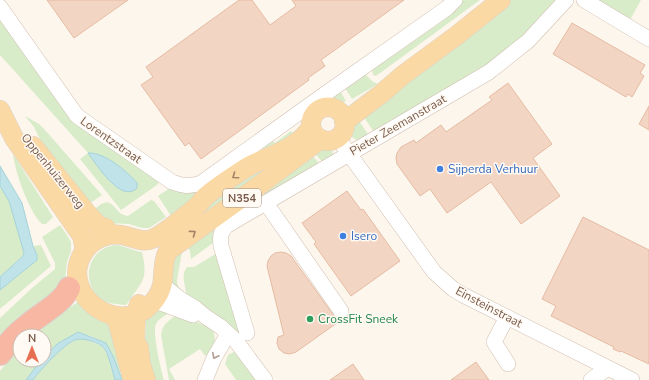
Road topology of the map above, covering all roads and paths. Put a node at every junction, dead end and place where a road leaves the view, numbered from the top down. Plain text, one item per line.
1 (455, 0) edge
2 (501, 0) edge
3 (566, 0) edge
4 (584, 0) edge
5 (0, 7) edge
6 (649, 39) edge
7 (1, 111) edge
8 (330, 127) junction
9 (349, 154) junction
10 (202, 191) junction
11 (266, 203) junction
12 (106, 228) junction
13 (145, 236) junction
14 (81, 247) junction
15 (159, 283) junction
16 (75, 288) junction
17 (144, 309) junction
18 (341, 311) dead end
19 (113, 316) junction
20 (206, 317) junction
21 (507, 317) junction
22 (247, 333) dead end
23 (228, 334) junction
24 (0, 354) edge
25 (508, 364) dead end
26 (608, 368) junction
27 (133, 380) edge
28 (146, 380) edge
29 (205, 380) edge
30 (265, 380) edge
31 (591, 380) edge
32 (632, 380) edge

1 - 10 street
2 - 8 main road, N354
3 - 9 street, Pieter Zeemanstraat
4 - 6 street
5 - 10 street, Lorentzstraat
7 - 12 main road, Oppenhuizerweg
7 - 14 main road, Oppenhuizerweg
8 - 9 street, Einsteinstraat
8 -> 10 main road, N354
15 -> 8 main road, N354
9 - 11 street, Pieter Zeemanstraat
9 - 21 street, Einsteinstraat
10 - 13 main road, N354
11 - 18 street
11 - 22 street, Pieter Zeemanstraat
12 - 13 main road
12 - 14 main road
13 - 14 main road
13 - 15 main road
14 - 16 main road
15 - 17 main road, N354
15 - 20 street
16 - 19 main road
16 - 24 highway
17 - 19 main road
17 - 20 street
17 - 28 main road, N354
19 - 27 main road
20 - 23 street
21 - 25 street
21 - 26 street, Einsteinstraat
23 -> 29 street
23 - 30 street
26 - 31 street
26 - 32 street, Einsteinstraat

